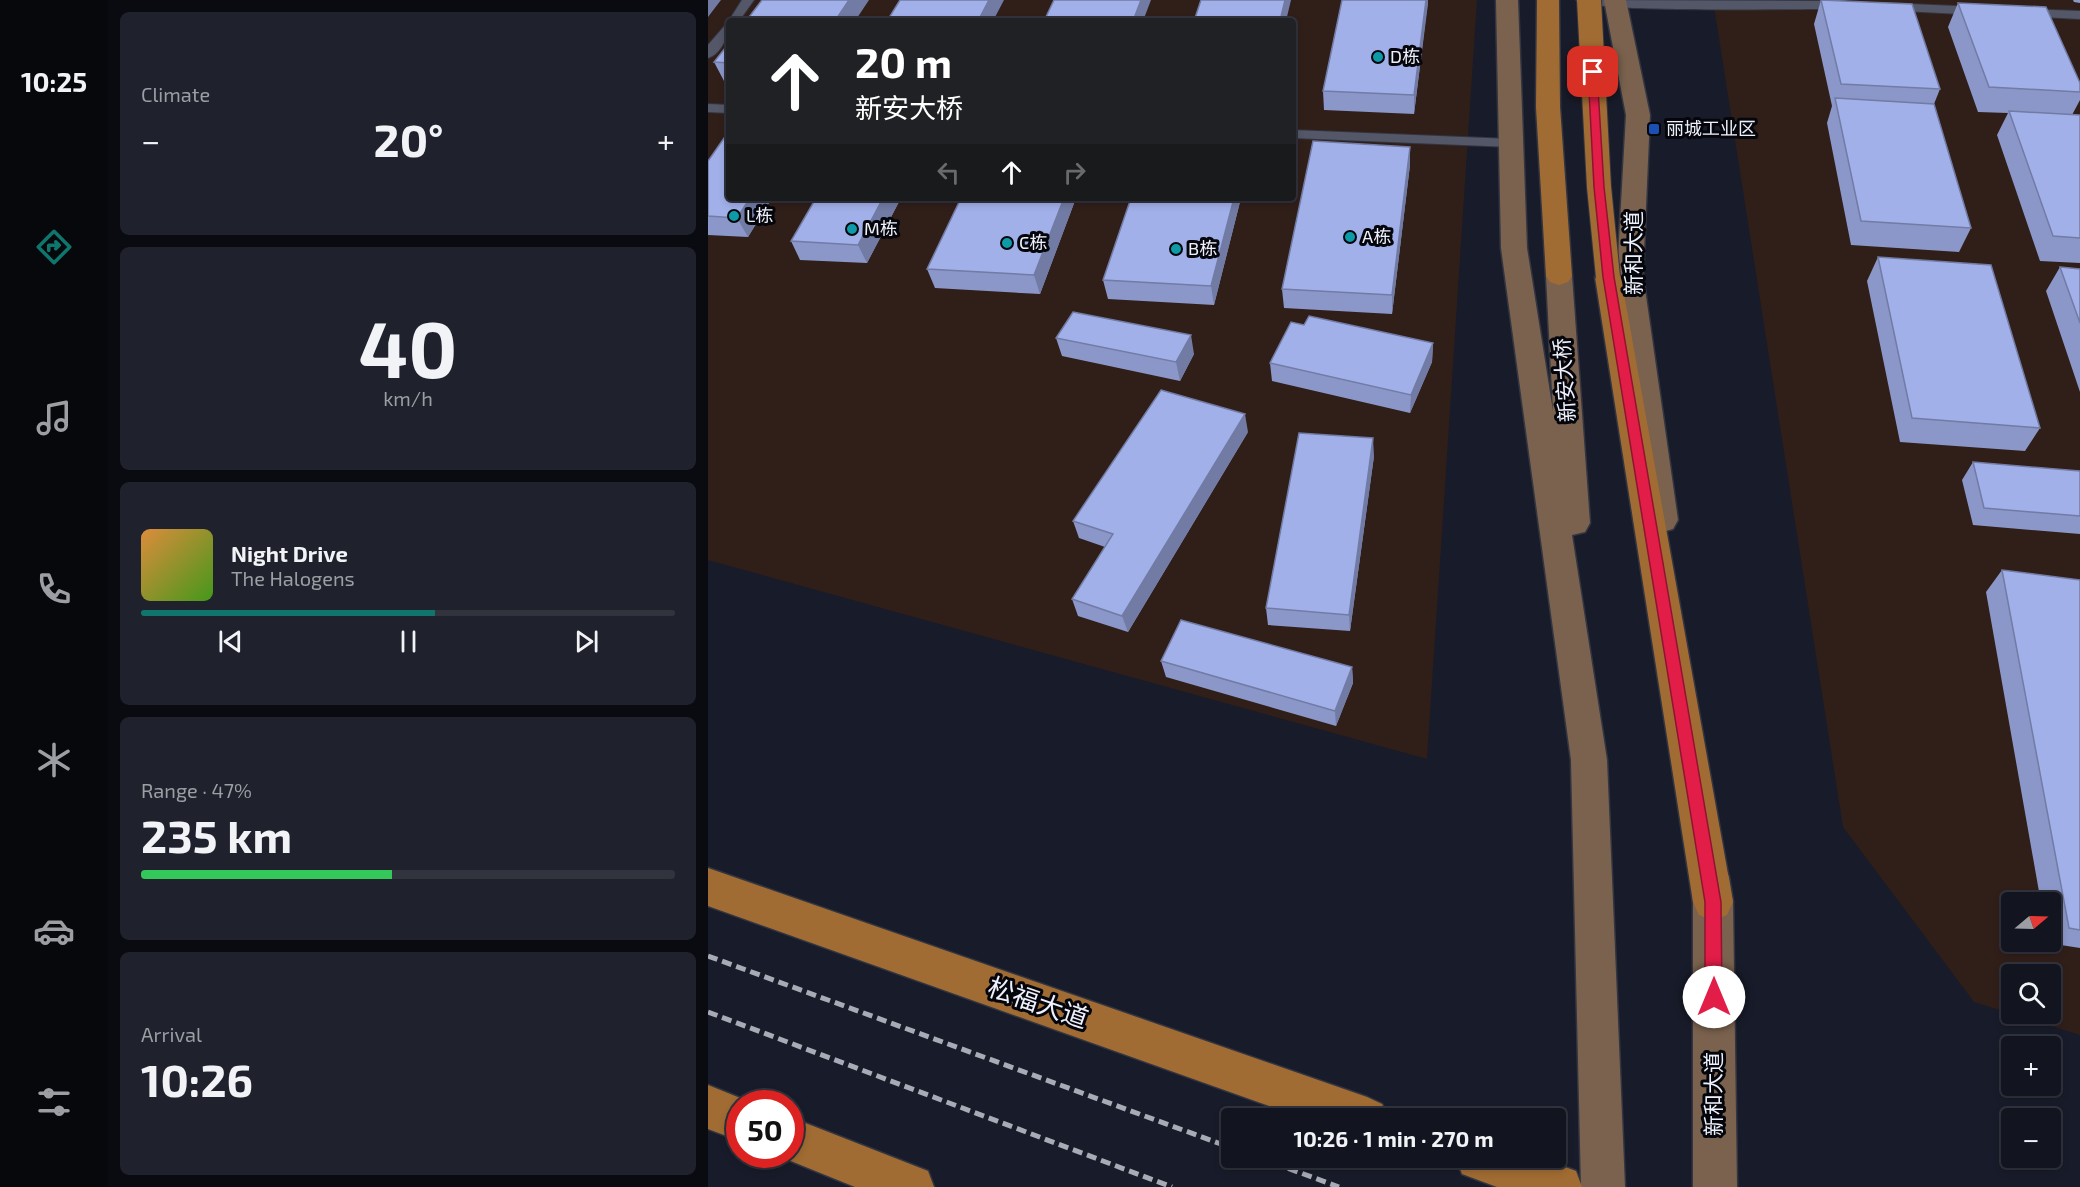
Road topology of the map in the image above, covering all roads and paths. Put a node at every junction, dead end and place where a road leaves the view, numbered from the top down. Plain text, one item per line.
1 (748, 0) edge
2 (1507, 0) edge
3 (1548, 0) edge
4 (1581, 0) edge
5 (1607, 1) edge
6 (2080, 15) edge
7 (735, 18) edge
8 (726, 30) edge
9 (708, 34) edge
10 (708, 54) edge
11 (708, 108) edge
12 (726, 109) edge
13 (1296, 134) edge
14 (1511, 144) junction
15 (1589, 760) junction
16 (708, 886) edge
17 (1713, 902) junction
18 (708, 1107) edge
19 (1336, 1108) edge
20 (726, 1114) edge
21 (804, 1145) edge
22 (1506, 1168) edge
23 (912, 1187) edge
24 (1560, 1187) edge
25 (1603, 1187) edge
26 (1715, 1187) edge

1 - 7 lane
2 - 14 main road
3 - 15 main road, 新安大桥
4 - 5 lane
5 - 6 lane
5 - 17 main road, bridge
5 - 17 main road, 新和大道
8 - 9 lane
8 - 10 lane
11 - 12 lane
13 - 14 lane
14 - 15 main road
15 - 25 main road
16 - 19 main road, 松福大道
17 - 26 main road, 新和大道
18 - 20 main road
21 - 23 main road
22 - 24 main road

